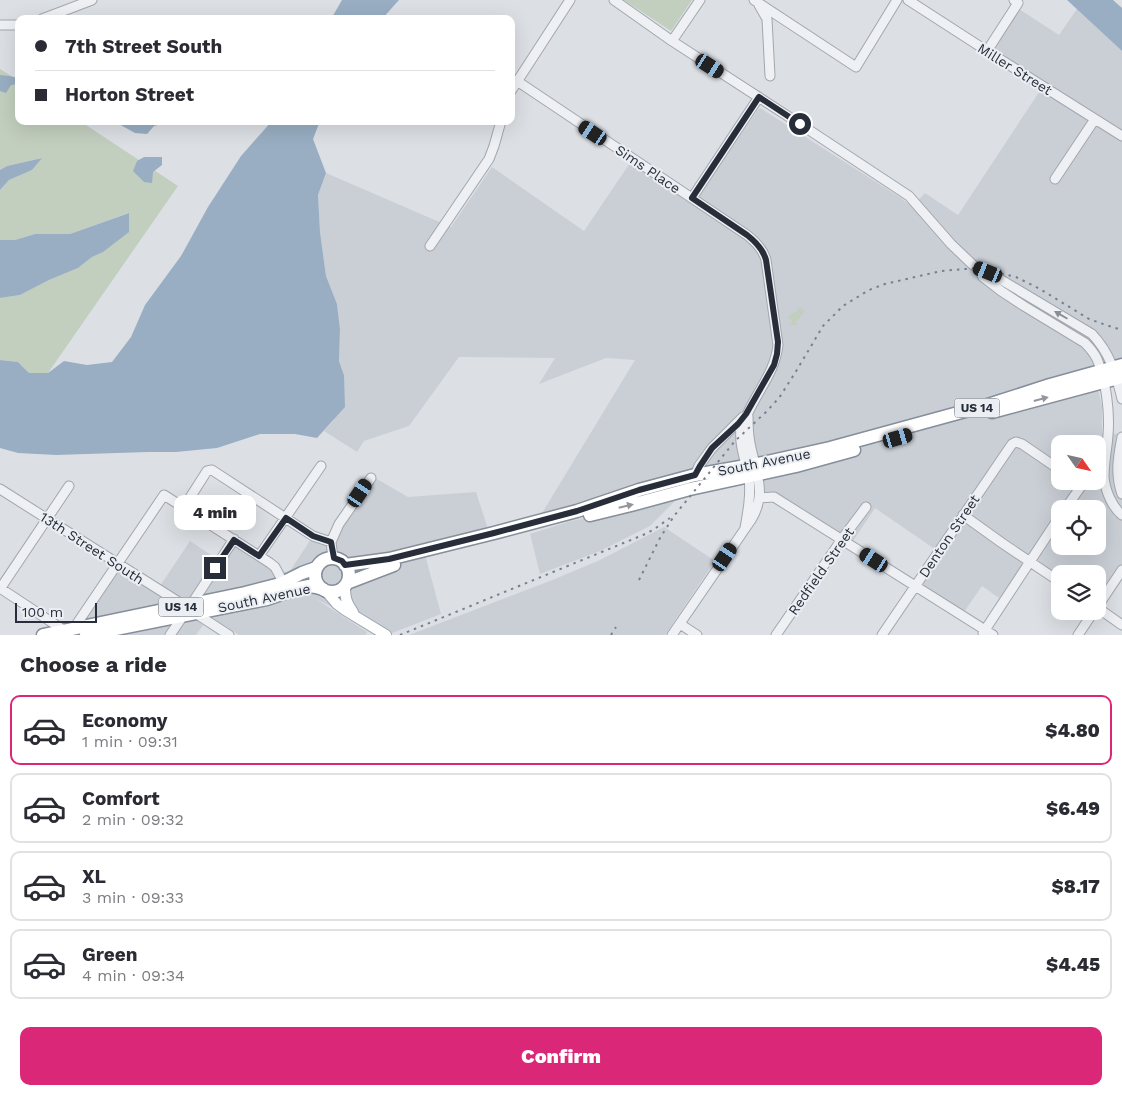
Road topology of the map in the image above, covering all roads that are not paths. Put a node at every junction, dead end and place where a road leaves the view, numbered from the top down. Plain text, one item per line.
1 (92, 0) edge
2 (570, 0) edge
3 (614, 0) edge
4 (700, 0) edge
5 (898, 0) edge
6 (908, 0) edge
7 (757, 1) edge
8 (1016, 2) edge
9 (53, 15) edge
10 (0, 25) edge
11 (15, 25) edge
12 (672, 41) junction
13 (987, 51) junction
14 (770, 76) dead end
15 (517, 81) junction
16 (515, 84) edge
17 (759, 97) junction
18 (1095, 118) junction
19 (500, 125) edge
20 (1122, 136) edge
21 (1055, 179) dead end
22 (692, 198) junction
23 (430, 246) dead end
24 (1113, 373) edge
25 (1122, 399) edge
26 (748, 412) junction
27 (1122, 437) edge
28 (1106, 440) edge
29 (1051, 464) edge
30 (321, 466) dead end
31 (751, 470) junction
32 (695, 475) junction
33 (1118, 476) junction
34 (1106, 477) edge
35 (370, 478) dead end
36 (69, 486) dead end
37 (1106, 488) edge
38 (0, 489) edge
39 (1122, 494) edge
40 (760, 498) junction
41 (184, 507) junction
42 (866, 507) dead end
43 (962, 515) junction
44 (1122, 515) edge
45 (286, 518) junction
46 (47, 519) junction
47 (745, 528) junction
48 (1051, 530) edge
49 (842, 539) junction
50 (234, 540) junction
51 (331, 542) junction
52 (259, 556) junction
53 (334, 558) junction
54 (1030, 562) junction
55 (117, 564) junction
56 (345, 565) junction
57 (316, 568) junction
58 (1122, 570) edge
59 (1051, 576) edge
60 (283, 582) junction
61 (346, 584) junction
62 (916, 586) junction
63 (0, 588) edge
64 (325, 590) junction
65 (1106, 595) edge
66 (188, 610) junction
67 (1106, 613) edge
68 (357, 617) junction
69 (1088, 620) edge
70 (680, 624) junction
71 (1122, 625) edge
72 (69, 630) junction
73 (373, 632) edge
74 (983, 632) edge
75 (43, 635) edge
76 (86, 635) edge
77 (170, 635) edge
78 (229, 635) edge
79 (386, 635) edge
80 (672, 635) edge
81 (697, 635) edge
82 (776, 635) edge
83 (882, 635) edge
84 (994, 635) edge
85 (1078, 635) edge

1 - 9 street
2 - 15 street
3 - 12 street
4 - 12 street
5 - 7 street
6 - 13 street, Miller Street
7 - 14 street
8 - 13 street
10 - 11 street
12 - 17 street
13 - 18 street, Miller Street
15 - 16 street
15 - 22 street, Sims Place
17 - 22 street
17 - 24 street
18 - 20 street, Miller Street
18 - 21 street
19 - 23 street
22 - 26 street, Sims Place
24 - 25 street
24 - 28 street
24 - 31 highway, South Avenue / US 14
26 - 31 street
26 - 32 street, Sims Place
27 - 33 street
29 - 43 street, Denton Street
30 - 45 street
31 - 32 highway, South Avenue / US 14
31 - 40 street
31 - 47 street
61 -> 31 highway, South Avenue / US 14
32 - 56 highway, South Avenue / US 14
33 - 34 street
33 - 39 street
35 - 51 street
36 - 46 street
37 - 44 street
38 - 46 street, 13th Street South
40 - 47 street
40 - 49 street
41 - 45 street
41 - 50 street
41 - 55 street
42 - 49 street, Redfield Street
43 - 54 street
43 - 62 street, Denton Street
45 - 51 street
45 - 52 street
46 - 55 street, 13th Street South
46 - 63 street
47 - 70 street
48 - 54 street
49 - 62 street
49 - 82 street, Redfield Street
50 - 52 street
50 - 66 street
51 - 53 street
52 - 60 street
53 - 56 highway
53 - 57 highway, South Avenue / US 14
54 - 59 street
54 - 74 street
55 - 66 street, 13th Street South
55 - 72 street
56 - 61 highway
57 - 60 highway, South Avenue / US 14
57 - 64 highway, South Avenue
58 - 65 street
60 - 66 highway, South Avenue / US 14
61 - 64 highway, South Avenue / US 14
61 - 68 main road
62 - 74 street
62 - 83 street, Denton Street
63 - 72 street
64 - 66 highway, South Avenue / US 14
64 - 68 main road
66 - 72 highway, South Avenue / US 14
66 - 76 highway, South Avenue / US 14
66 - 77 street
66 - 78 street, 13th Street South
67 - 71 street
68 - 73 main road
69 - 85 street
70 - 80 street
70 - 81 street
72 - 75 highway, South Avenue / US 14
73 - 79 main road
74 - 84 street

